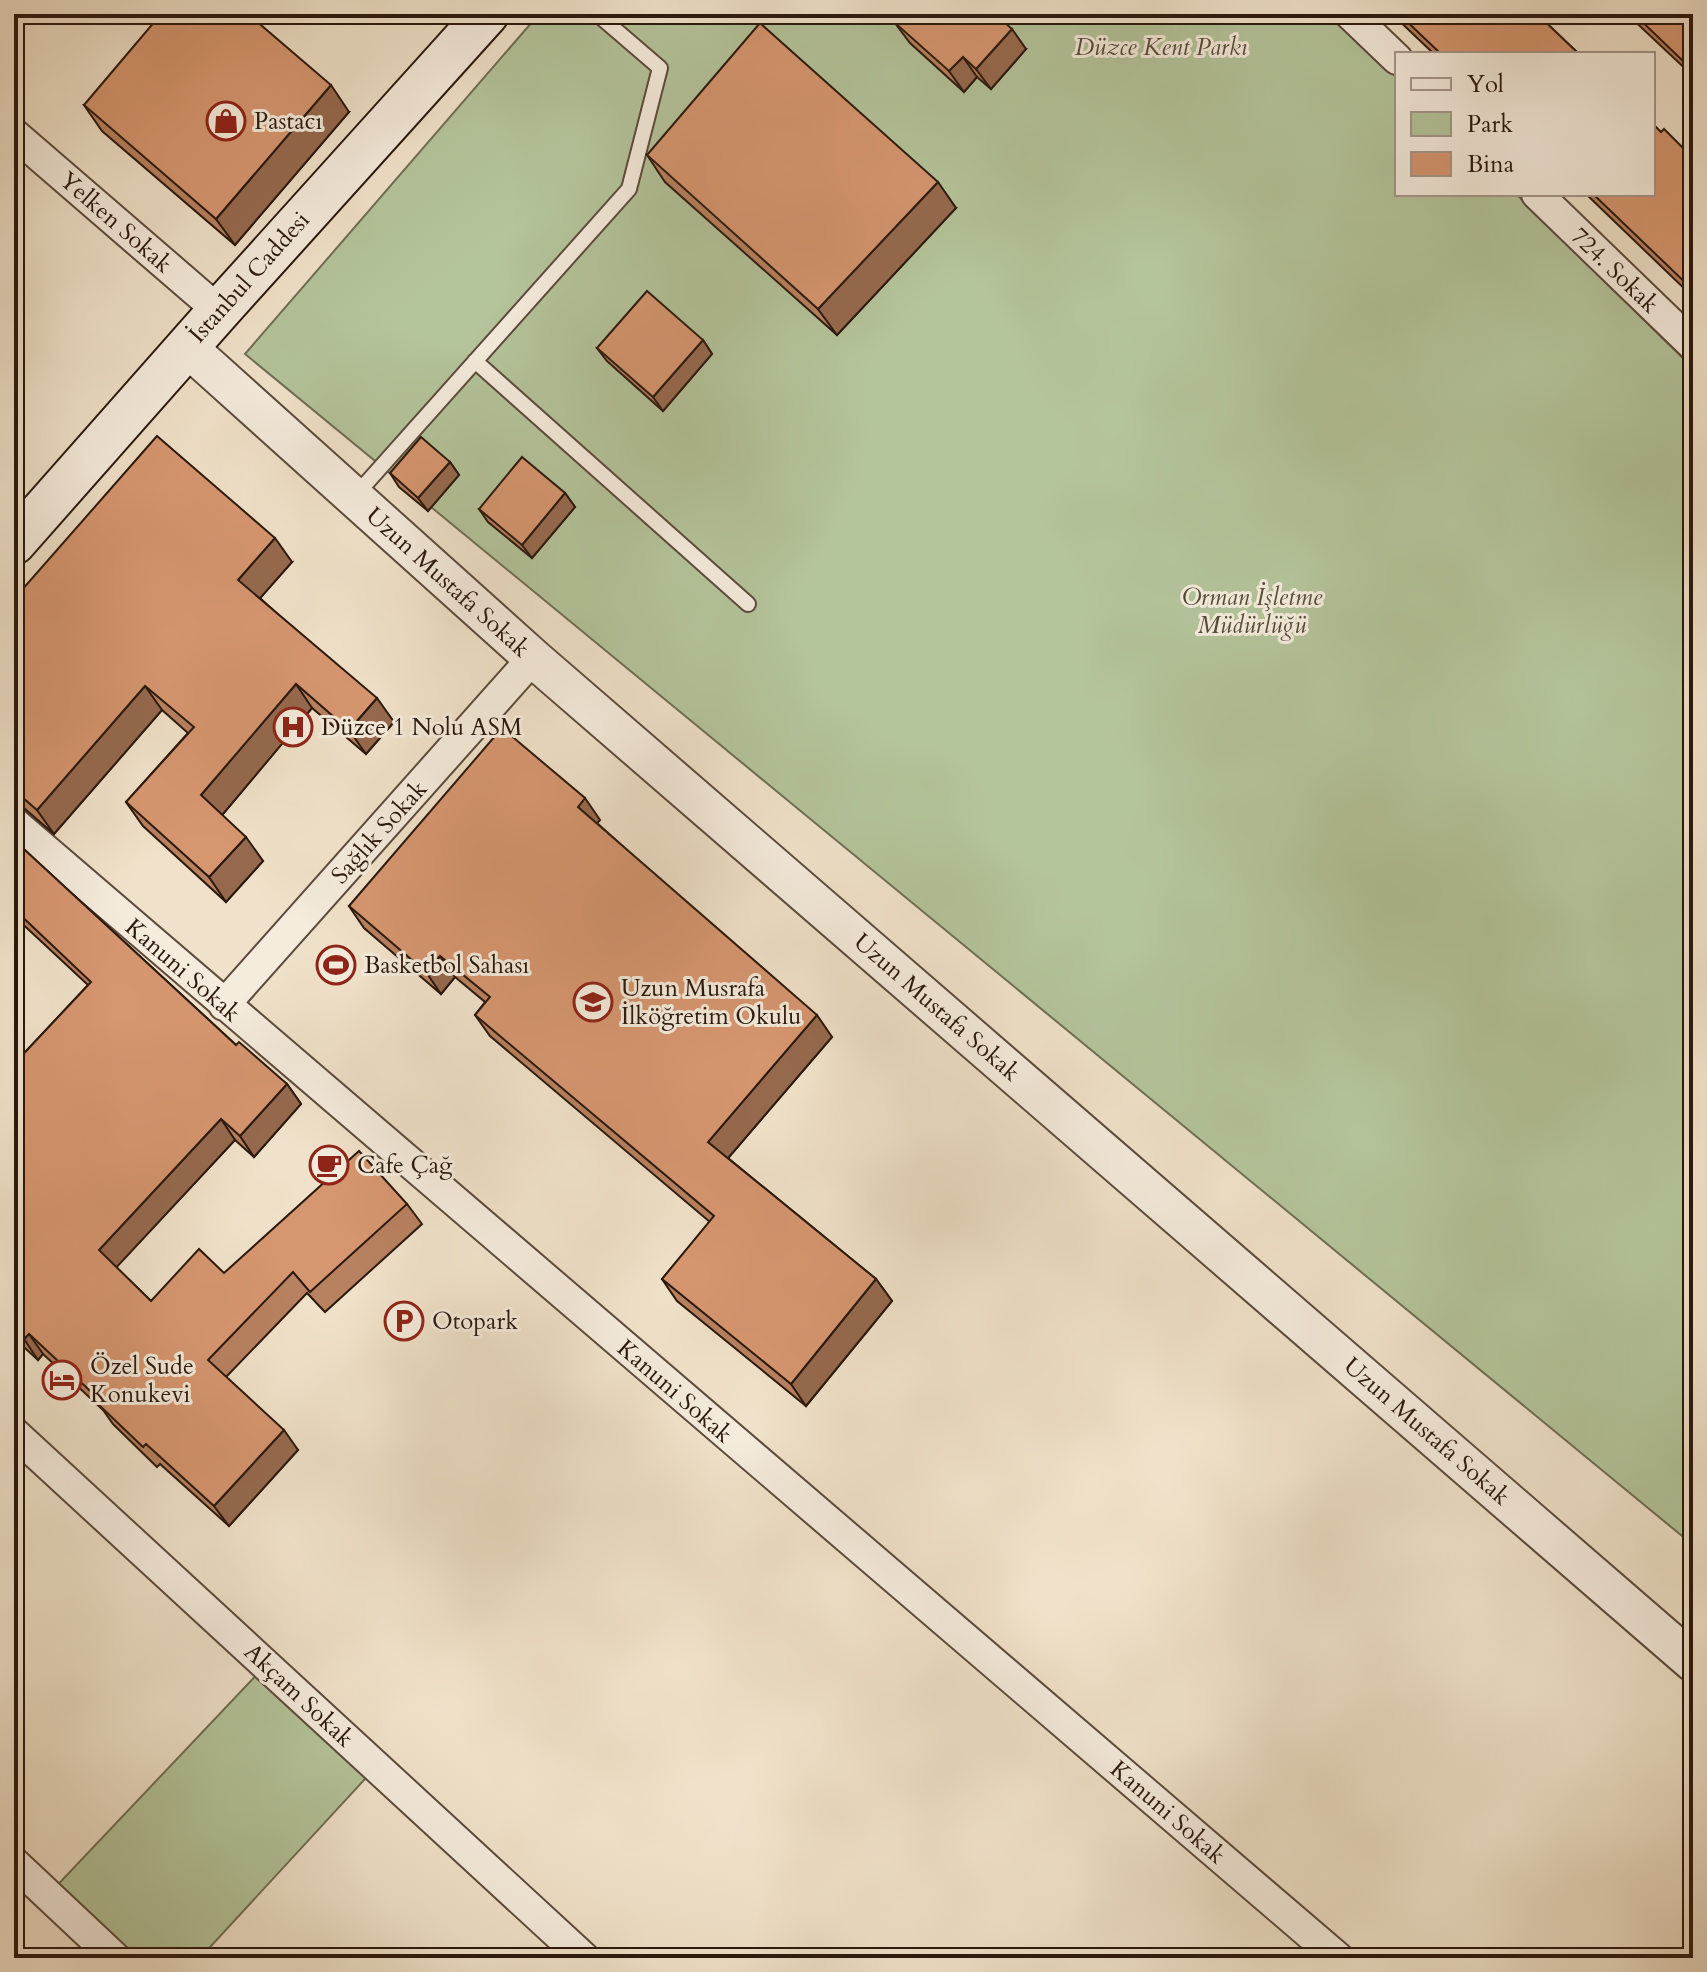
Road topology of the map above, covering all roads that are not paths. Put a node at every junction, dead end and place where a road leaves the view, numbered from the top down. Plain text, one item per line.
1 (487, 14) edge
2 (1350, 14) edge
3 (603, 19) dead end
4 (1395, 57) edge
5 (14, 134) edge
6 (1539, 196) edge
7 (219, 311) junction
8 (1693, 345) edge
9 (187, 347) junction
10 (475, 361) junction
11 (354, 497) junction
12 (14, 543) edge
13 (748, 604) dead end
14 (533, 658) junction
15 (14, 823) edge
16 (224, 1005) junction
17 (14, 1433) edge
18 (1693, 1662) edge
19 (14, 1863) edge
20 (115, 1958) edge
21 (584, 1958) edge
22 (1338, 1958) edge

1 - 7 main road, İstanbul Caddesi
2 - 4 street
3 - 10 lane
5 - 7 street, Yelken Sokak
6 - 8 street, 724. Sokak
7 - 9 main road, İstanbul Caddesi
9 - 11 street, Uzun Mustafa Sokak
9 - 12 main road, İstanbul Caddesi
10 - 11 lane
10 - 13 lane
11 - 14 street, Uzun Mustafa Sokak
14 - 16 street, Sağlık Sokak
14 - 18 street, Uzun Mustafa Sokak
15 - 16 street, Kanuni Sokak
16 - 22 street, Kanuni Sokak
17 - 21 street, Akçam Sokak
19 - 20 street

